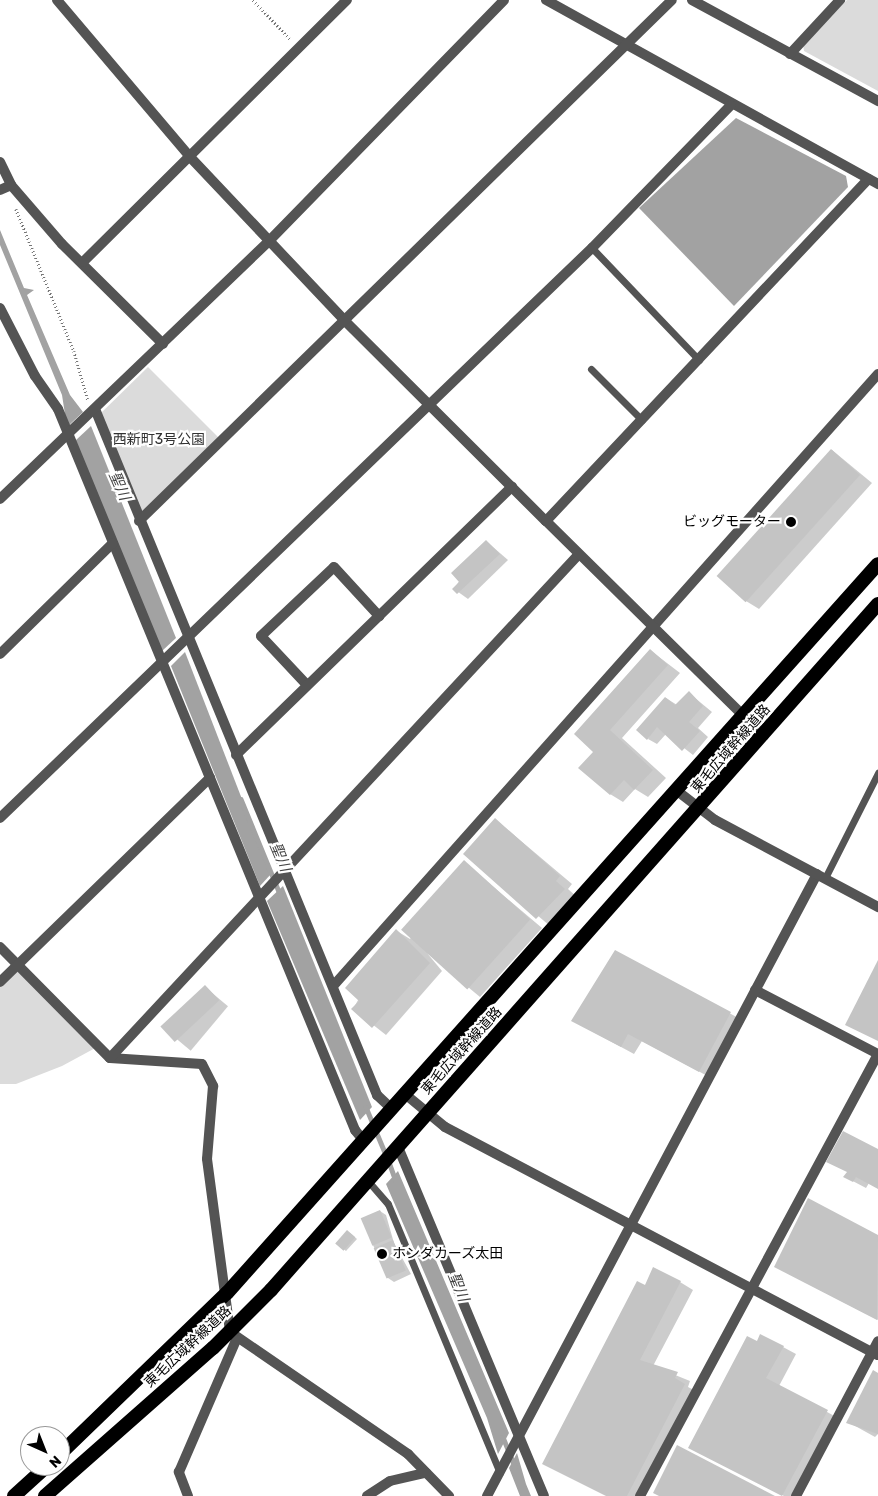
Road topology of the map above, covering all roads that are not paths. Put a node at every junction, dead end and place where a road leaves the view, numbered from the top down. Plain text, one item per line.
1 (57, 0) edge
2 (347, 0) edge
3 (504, 0) edge
4 (546, 0) edge
5 (672, 0) edge
6 (692, 0) edge
7 (840, 0) edge
8 (624, 46) junction
9 (790, 54) junction
10 (878, 101) edge
11 (731, 105) junction
12 (190, 158) junction
13 (0, 162) edge
14 (868, 179) junction
15 (878, 184) edge
16 (11, 185) junction
17 (0, 190) edge
18 (270, 240) junction
19 (592, 248) junction
20 (83, 262) junction
21 (0, 308) edge
22 (8, 320) junction
23 (344, 320) junction
24 (0, 328) edge
25 (164, 344) junction
26 (699, 360) junction
27 (591, 369) dead end
28 (878, 374) edge
29 (430, 405) junction
30 (95, 409) junction
31 (642, 420) junction
32 (70, 434) junction
33 (512, 487) junction
34 (0, 499) edge
35 (139, 520) junction
36 (546, 521) junction
37 (114, 544) junction
38 (579, 554) junction
39 (878, 564) edge
40 (878, 604) edge
41 (379, 616) junction
42 (653, 628) junction
43 (184, 638) junction
44 (0, 654) edge
45 (163, 659) junction
46 (307, 685) junction
47 (741, 716) junction
48 (764, 736) junction
49 (236, 754) junction
50 (878, 773) edge
51 (210, 778) junction
52 (676, 790) junction
53 (699, 810) junction
54 (0, 818) edge
55 (282, 871) junction
56 (821, 876) junction
57 (261, 894) junction
58 (878, 907) edge
59 (0, 946) edge
60 (17, 964) junction
61 (0, 982) edge
62 (334, 985) junction
63 (754, 990) junction
64 (110, 1058) junction
65 (405, 1094) junction
66 (392, 1109) junction
67 (428, 1114) junction
68 (364, 1140) junction
69 (396, 1149) junction
70 (368, 1181) junction
71 (630, 1225) junction
72 (751, 1287) junction
73 (227, 1292) junction
74 (233, 1336) junction
75 (878, 1341) edge
76 (875, 1354) edge
77 (520, 1432) junction
78 (70, 1444) edge
79 (426, 1473) junction
80 (500, 1473) junction
81 (36, 1476) edge
82 (14, 1496) edge
83 (45, 1496) edge
84 (188, 1496) edge
85 (367, 1496) edge
86 (449, 1496) edge
87 (487, 1496) edge
88 (544, 1496) edge
89 (640, 1496) edge
90 (796, 1496) edge

1 - 12 street
2 - 12 street
3 - 18 street
4 - 8 street
5 - 8 street
6 - 9 street
7 - 9 street
8 - 11 street
8 - 23 street
9 - 10 street
11 - 14 street
11 - 19 street
12 - 18 street
12 - 20 street
13 - 16 street
14 - 15 street
14 - 26 street
16 - 17 street
16 - 20 street
18 - 23 street
18 - 25 street
19 - 26 lane
19 - 29 street
20 - 25 street
21 - 22 street
22 - 24 street
22 - 32 street
23 - 29 street
23 - 35 street
25 - 30 street
26 - 31 street
27 - 31 lane
28 - 42 street
29 - 33 street
29 - 43 street
30 - 32 street
30 - 35 street
31 - 36 street
32 - 34 street
32 - 37 street
33 - 36 street
33 - 41 street
35 - 43 street
36 - 38 street
37 - 44 street
37 - 45 street
38 - 42 street
38 - 55 street
39 - 47 highway, 東毛広域幹線道路
40 - 48 highway, 東毛広域幹線道路
41 - 46 street
41 - 46 street
42 - 47 street
42 - 62 street
43 - 45 street
43 - 49 street
45 - 51 street
45 - 54 street
46 - 49 street
47 - 48 street
47 - 52 highway, 東毛広域幹線道路
48 - 53 highway, 東毛広域幹線道路
49 - 55 street
50 - 56 lane
51 - 57 street
51 - 60 street
52 - 53 street
52 - 65 highway, 東毛広域幹線道路
53 - 56 street
53 - 67 highway, 東毛広域幹線道路
55 - 57 street
55 - 62 street
56 - 58 street
56 - 63 street
57 - 64 street
57 - 68 street
59 - 60 street
60 - 61 street
60 - 64 street
62 - 66 street
63 - 71 street
63 - 72 street
64 - 73 street
65 - 66 highway, 東毛広域幹線道路
65 - 67 street
66 - 68 highway, 東毛広域幹線道路
67 - 69 highway, 東毛広域幹線道路
67 - 71 street
68 - 73 highway, 東毛広域幹線道路
69 - 70 highway, 東毛広域幹線道路
69 - 77 street
70 - 74 highway, 東毛広域幹線道路
70 - 80 lane
71 - 72 street
71 - 77 street
72 - 76 street
72 - 89 street
73 - 74 street
73 - 78 highway, 東毛広域幹線道路
74 - 79 street
74 - 83 highway, 東毛広域幹線道路
74 - 84 street
75 - 76 street
76 - 90 street
77 - 80 street
77 - 88 street
79 - 85 street
79 - 86 street
80 - 87 street
81 - 82 highway

